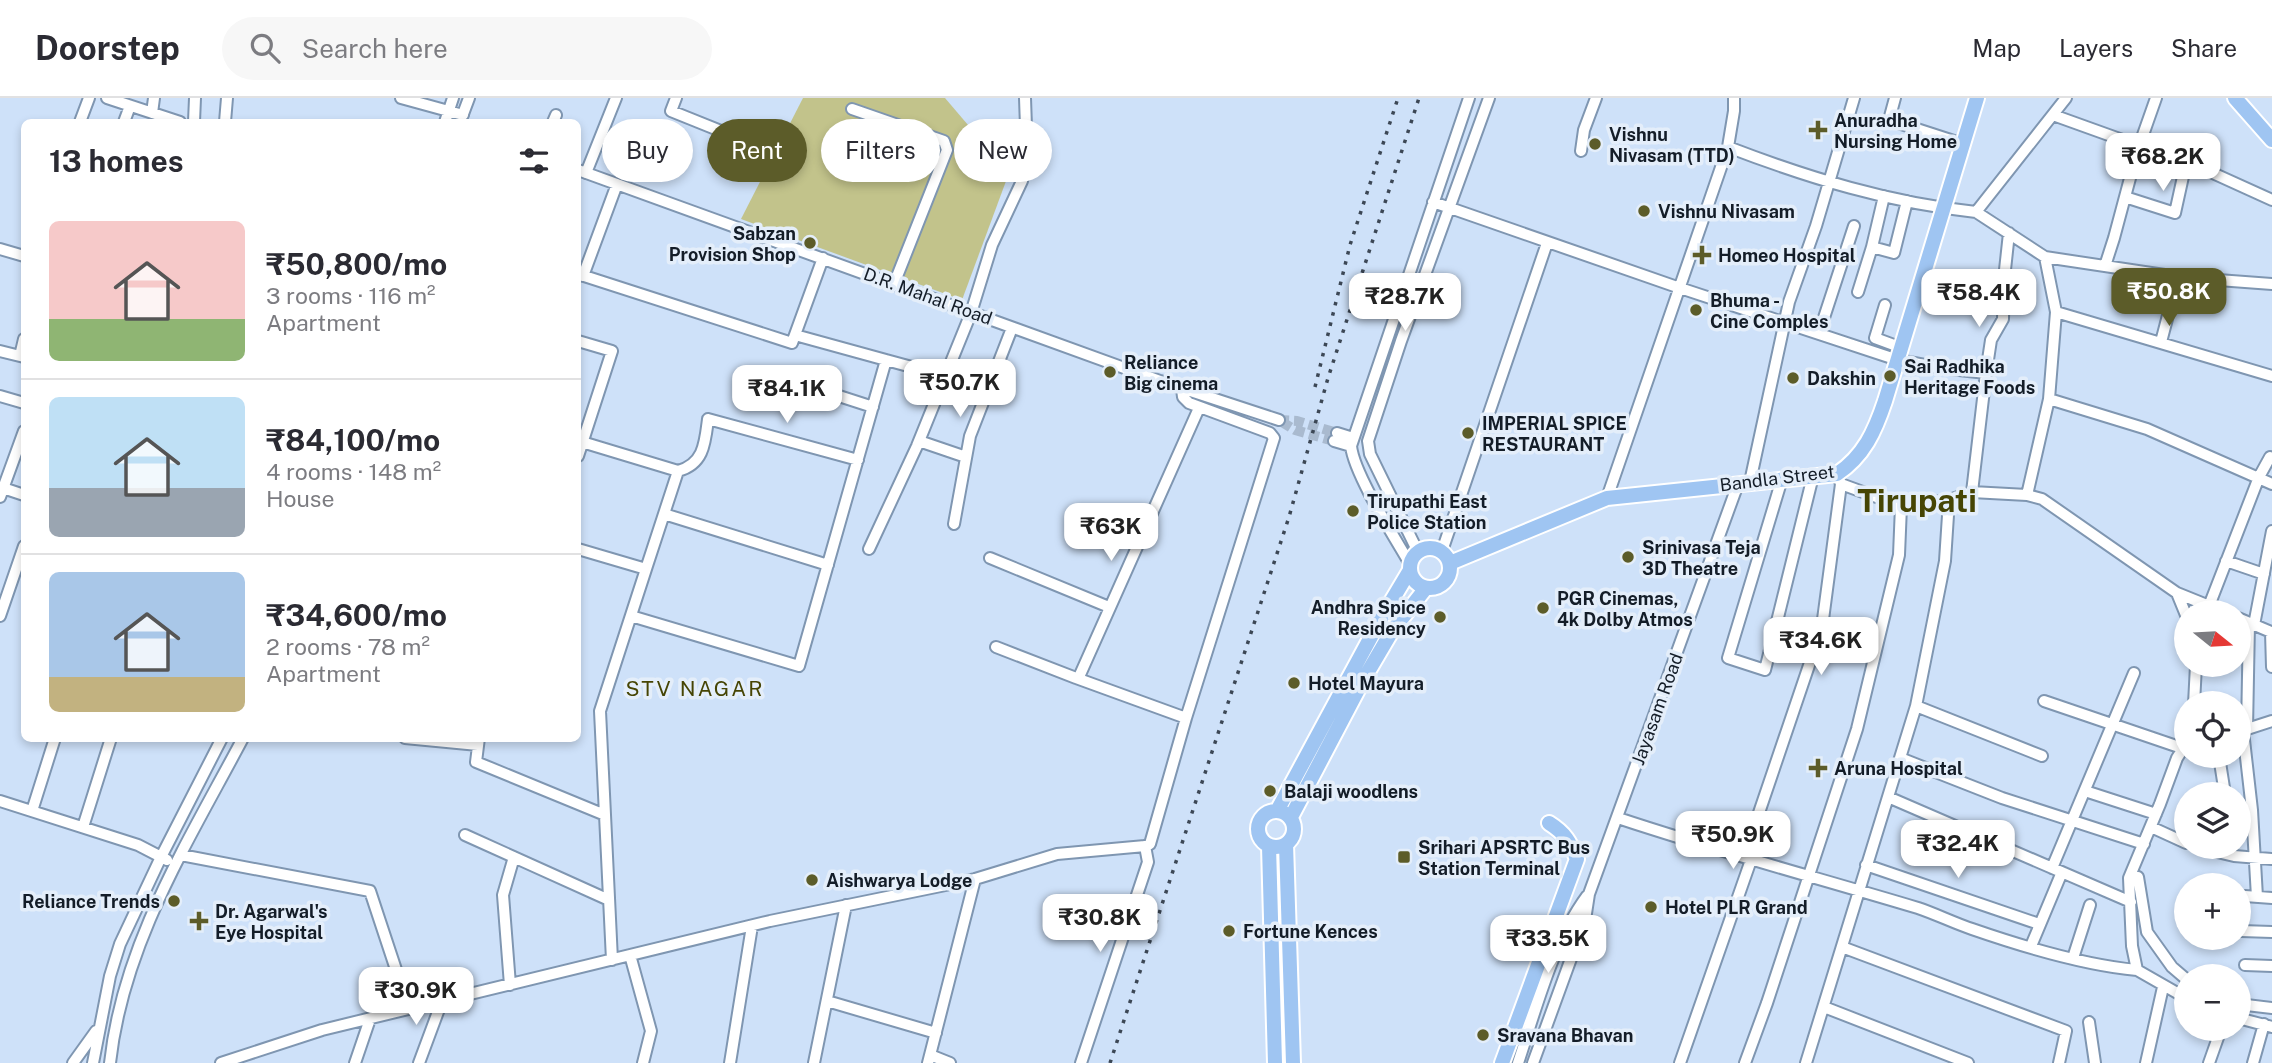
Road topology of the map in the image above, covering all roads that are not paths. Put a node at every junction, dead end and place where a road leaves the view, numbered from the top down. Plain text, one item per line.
1 (89, 98) edge
2 (107, 98) edge
3 (154, 98) edge
4 (195, 98) edge
5 (227, 98) edge
6 (401, 98) edge
7 (453, 98) edge
8 (469, 98) edge
9 (616, 98) edge
10 (676, 98) edge
11 (1025, 98) edge
12 (1469, 98) edge
13 (1489, 98) edge
14 (1596, 98) edge
15 (1735, 98) edge
16 (1854, 98) edge
17 (1895, 98) edge
18 (1977, 98) edge
19 (2066, 98) edge
20 (2156, 98) edge
21 (2235, 98) edge
22 (2243, 98) edge
23 (125, 102) edge
24 (852, 109) dead end
25 (152, 113) junction
26 (2053, 115) junction
27 (447, 117) edge
28 (81, 119) edge
29 (171, 119) edge
30 (194, 119) edge
31 (226, 119) edge
32 (461, 119) edge
33 (707, 125) edge
34 (2272, 129) edge
35 (2272, 140) edge
36 (1963, 144) junction
37 (2139, 146) junction
38 (1728, 147) junction
39 (1581, 151) dead end
40 (2186, 163) junction
41 (582, 172) edge
42 (1830, 183) junction
43 (617, 184) junction
44 (1884, 196) junction
45 (2125, 197) junction
46 (2272, 200) edge
47 (1908, 201) junction
48 (1433, 202) junction
49 (1449, 208) junction
50 (1945, 209) junction
51 (1976, 212) junction
52 (1854, 226) dead end
53 (2009, 233) junction
54 (1547, 243) junction
55 (1872, 247) junction
56 (0, 249) edge
57 (21, 255) edge
58 (2045, 257) junction
59 (823, 258) junction
60 (2105, 266) junction
61 (581, 273) edge
62 (581, 275) edge
63 (2178, 277) junction
64 (894, 284) junction
65 (2272, 284) edge
66 (1921, 285) junction
67 (1680, 288) junction
68 (1858, 292) dead end
69 (1980, 301) dead end
70 (1885, 304) dead end
71 (2056, 312) junction
72 (971, 313) junction
73 (1784, 322) junction
74 (1012, 328) junction
75 (1818, 333) junction
76 (795, 335) junction
77 (581, 342) edge
78 (2161, 342) junction
79 (0, 351) edge
80 (1900, 354) junction
81 (21, 357) edge
82 (886, 360) junction
83 (1986, 373) junction
84 (945, 376) junction
85 (2272, 376) edge
86 (808, 386) dead end
87 (1182, 389) junction
88 (0, 396) edge
89 (2049, 399) junction
90 (21, 402) edge
91 (873, 407) junction
92 (1199, 408) junction
93 (1279, 420) tunnel mouth
94 (1336, 437) tunnel mouth
95 (21, 439) edge
96 (919, 441) junction
97 (582, 442) junction
98 (1352, 442) junction
99 (581, 446) edge
100 (2272, 456) edge
101 (967, 457) junction
102 (858, 460) junction
103 (678, 471) junction
104 (1813, 476) junction
105 (2259, 477) junction
106 (1782, 479) junction
107 (1839, 479) junction
108 (1744, 483) junction
109 (2272, 484) edge
110 (1, 490) edge
111 (1972, 492) junction
112 (21, 494) edge
113 (2027, 495) junction
114 (1607, 498) junction
115 (1949, 500) junction
116 (1901, 506) junction
117 (664, 514) junction
118 (954, 524) dead end
119 (2272, 531) edge
120 (869, 549) dead end
121 (581, 550) edge
122 (1446, 557) junction
123 (990, 558) dead end
124 (2227, 561) junction
125 (1413, 562) junction
126 (21, 565) edge
127 (828, 565) junction
128 (646, 569) junction
129 (2264, 574) junction
130 (1426, 588) junction
131 (2178, 593) junction
132 (2181, 600) edge
133 (2195, 600) edge
134 (2211, 600) edge
135 (1109, 607) junction
136 (2251, 611) edge
137 (631, 616) junction
138 (0, 617) edge
139 (2251, 624) edge
140 (996, 647) dead end
141 (2272, 667) edge
142 (2134, 673) dead end
143 (1076, 678) junction
144 (2044, 701) dead end
145 (1916, 706) junction
146 (2272, 714) edge
147 (1186, 719) junction
148 (2272, 721) edge
149 (2113, 724) junction
150 (2251, 728) edge
151 (54, 742) edge
152 (109, 742) edge
153 (220, 742) edge
154 (241, 742) edge
155 (421, 742) edge
156 (479, 742) edge
157 (2174, 743) edge
158 (2042, 756) dead end
159 (1900, 758) junction
160 (2175, 768) edge
161 (2246, 768) edge
162 (2085, 790) junction
163 (1888, 797) junction
164 (0, 801) edge
165 (32, 811) junction
166 (1277, 811) junction
167 (2156, 814) junction
168 (605, 815) junction
169 (1291, 817) junction
170 (1618, 818) junction
171 (2071, 820) junction
172 (1549, 823) dead end
173 (83, 827) junction
174 (2151, 827) junction
175 (465, 835) dead end
176 (2174, 837) edge
177 (1286, 844) junction
178 (2144, 844) junction
179 (1145, 846) junction
180 (1269, 846) junction
181 (161, 857) junction
182 (514, 857) junction
183 (2251, 858) edge
184 (178, 859) junction
185 (1748, 859) junction
186 (2255, 859) junction
187 (2272, 859) edge
188 (1866, 866) junction
189 (2057, 870) junction
190 (1808, 877) junction
191 (2138, 877) dead end
192 (975, 878) junction
193 (1858, 891) junction
194 (1589, 894) junction
195 (2251, 896) edge
196 (2257, 897) junction
197 (2272, 898) edge
198 (609, 900) junction
199 (2131, 902) junction
200 (846, 905) junction
201 (2090, 905) dead end
202 (2039, 924) junction
203 (752, 926) junction
204 (2251, 931) edge
205 (2272, 932) edge
206 (2031, 946) junction
207 (1842, 947) junction
208 (630, 955) junction
209 (2073, 958) junction
210 (612, 960) junction
211 (2251, 965) edge
212 (2272, 966) edge
213 (2174, 969) edge
214 (2137, 970) junction
215 (510, 985) junction
216 (2163, 987) junction
217 (2174, 992) edge
218 (442, 1001) junction
219 (827, 1001) junction
220 (2251, 1006) edge
221 (1824, 1007) junction
222 (2272, 1008) edge
223 (409, 1009) junction
224 (370, 1019) junction
225 (2251, 1021) edge
226 (2089, 1022) dead end
227 (2268, 1026) edge
228 (99, 1027) junction
229 (936, 1033) junction
230 (2217, 1041) edge
231 (929, 1059) edge
232 (1962, 1062) edge
233 (73, 1063) edge
234 (93, 1063) edge
235 (110, 1063) edge
236 (221, 1063) edge
237 (355, 1063) edge
238 (419, 1063) edge
239 (643, 1063) edge
240 (730, 1063) edge
241 (814, 1063) edge
242 (950, 1063) edge
243 (1081, 1063) edge
244 (1275, 1063) edge
245 (1293, 1063) edge
246 (1502, 1063) edge
247 (1518, 1063) edge
248 (1533, 1063) edge
249 (1680, 1063) edge
250 (1745, 1063) edge
251 (1806, 1063) edge
252 (2059, 1063) edge
253 (2095, 1063) edge
254 (2146, 1063) edge
255 (2209, 1063) edge
256 (2253, 1063) edge

1 - 28 street
2 - 23 street
3 - 25 street
4 - 30 street
5 - 31 street
6 - 27 street
7 - 27 street
8 - 32 street
9 - 41 street
10 - 33 street
11 - 72 street
12 - 48 street
13 - 49 street
14 - 39 street
15 - 38 street
16 - 42 street, Jayasam Road
17 - 36 street
18 - 36 main road, Bandla Street
19 - 26 street
20 - 37 street
21 - 35 main road
22 - 34 main road
23 - 25 street
24 - 64 street
25 - 29 street
26 - 37 street
26 - 51 street
27 - 32 street
36 - 50 main road, Bandla Street
37 - 40 street
37 - 45 street
38 - 42 street
38 - 67 street
40 - 45 street
40 - 46 street
41 - 43 street, D.R. Mahal Road
42 - 44 street
42 - 73 street, Jayasam Road
43 - 59 street, D.R. Mahal Road
43 - 61 street
44 - 47 street
44 - 55 street
45 - 60 street
47 - 50 street
47 - 55 street
48 - 49 street
48 - 98 street
49 - 54 street
49 - 125 street
50 - 51 street
50 - 66 main road, Bandla Street
51 - 53 street
52 - 75 street
53 - 58 street
53 - 83 street
54 - 67 street
54 - 122 street
55 - 68 street
56 - 57 street
58 - 60 street
58 - 71 street
59 - 64 street, D.R. Mahal Road
59 - 76 street
60 - 63 street
62 - 76 street
63 - 65 street
63 - 78 street
64 - 72 street, D.R. Mahal Road
66 - 69 street
66 - 80 main road, Bandla Street
67 - 73 street
67 - 114 street
70 - 80 street
71 - 78 street
71 - 89 street
72 - 74 street, D.R. Mahal Road
72 - 84 street
73 - 75 street
73 - 108 street, Jayasam Road
74 - 87 street, D.R. Mahal Road
74 - 101 street
75 - 80 street
76 - 82 street
77 - 97 street
78 - 85 street
79 - 81 street
80 - 83 street
80 - 107 main road, Bandla Street
82 - 84 street
82 - 91 street
83 - 111 street
84 - 96 street
86 - 91 street
87 - 92 street
87 - 93 street, D.R. Mahal Road
88 - 90 street
89 - 105 street
89 - 113 street
91 - 102 street
92 - 135 street
92 - 147 street
94 - 98 street
95 - 110 street
96 - 101 street
96 - 120 street
97 - 99 street
97 - 103 street
98 - 125 street
100 - 105 street
101 - 118 street
102 - 103 street
102 - 127 street
103 - 117 street
104 - 106 main road, Bandla Street
104 - 106 street
104 - 107 main road, Bandla Street
105 - 109 street
105 - 124 street
106 - 108 main road, Bandla Street
107 - 116 street
107 - 185 street
108 - 114 main road, Bandla Street
108 - 170 street, Jayasam Road
110 - 112 street
111 - 113 street
111 - 115 street
113 - 131 street
114 - 122 main road, Bandla Street
115 - 116 street
115 - 145 street
116 - 190 street
117 - 127 street
117 - 128 street
119 - 129 street
121 - 128 street
122 - 125 main road
122 - 130 main road
123 - 135 street
124 - 129 street
124 - 134 street
125 - 130 main road
125 - 166 main road
126 - 138 street
127 - 137 street
128 - 137 street
129 - 136 street
130 - 169 main road
131 - 132 street
131 - 133 street
135 - 143 street
137 - 168 street
139 - 141 street
140 - 143 street
142 - 149 street
143 - 147 street
144 - 149 street
145 - 158 street
145 - 159 street
146 - 148 street
147 - 179 street
148 - 150 street
149 - 157 street
149 - 162 street
151 - 165 street
152 - 173 street
153 - 181 street
154 - 184 street
155 - 156 street
156 - 168 street
159 - 163 street
159 - 171 street
160 - 167 street
161 - 186 street
162 - 167 street
162 - 171 street
163 - 188 street
163 - 189 street
164 - 165 street
165 - 173 street
166 - 169 main road
166 - 180 main road
167 - 174 street
168 - 198 street
169 - 177 main road
170 - 185 street
170 - 194 street, Jayasam Road
171 - 178 street
171 - 189 street
172 - 246 main road
173 - 181 street
174 - 176 street
174 - 178 street
175 - 182 street
177 - 180 main road
177 - 245 main road
178 - 199 street
179 - 192 street
179 - 243 street
180 - 244 main road
181 - 184 street
181 - 228 street
182 - 198 street
182 - 215 street
183 - 186 street
184 - 223 street
184 - 235 street
185 - 190 street
185 - 249 street
186 - 187 street
186 - 196 street
188 - 193 street
188 - 202 street
189 - 199 street
189 - 202 street
190 - 193 street
190 - 250 street
191 - 213 street
192 - 200 street
192 - 229 street
193 - 206 street
193 - 207 street
194 - 247 street, Jayasam Road
194 - 248 street, Jayasam Road
195 - 196 street
196 - 197 street
198 - 210 street
199 - 214 street
200 - 203 street
200 - 219 street
201 - 209 street
202 - 206 street
203 - 208 street
203 - 240 street
204 - 205 street
206 - 209 street
207 - 221 street
207 - 252 street
208 - 210 street
208 - 239 street
209 - 214 street
210 - 215 street
211 - 212 street
214 - 216 street
215 - 218 street
216 - 217 street
216 - 254 street
218 - 223 street
218 - 238 street
219 - 229 street
219 - 241 street
220 - 222 street
221 - 232 street
221 - 251 street
223 - 224 street
224 - 236 street
224 - 237 street
225 - 227 street
226 - 253 street
227 - 256 street
228 - 233 street
228 - 234 street
229 - 231 street
230 - 255 street
231 - 242 street

